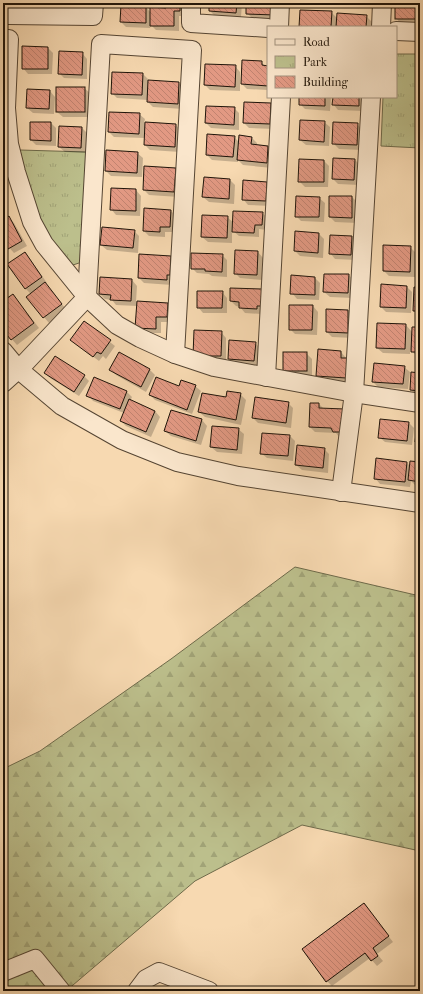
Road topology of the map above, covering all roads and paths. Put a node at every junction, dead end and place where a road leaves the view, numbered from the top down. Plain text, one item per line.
1 (9, 3) edge
2 (94, 3) edge
3 (191, 3) edge
4 (280, 3) edge
5 (382, 3) edge
6 (279, 26) edge
7 (381, 26) edge
8 (267, 28) edge
9 (397, 31) edge
10 (420, 32) edge
11 (3, 39) edge
12 (281, 98) edge
13 (371, 98) edge
14 (87, 297) junction
15 (3, 351) edge
16 (175, 354) junction
17 (18, 369) junction
18 (266, 377) junction
19 (3, 383) edge
20 (354, 393) junction
21 (420, 403) edge
22 (341, 492) junction
23 (420, 503) edge
24 (3, 972) edge
25 (61, 991) edge
26 (137, 991) edge
27 (210, 991) edge

1 - 2 street
3 - 8 street
4 - 6 street
5 - 7 street
9 - 10 street
11 - 14 street
12 - 18 street
13 - 20 street
14 - 16 street
14 - 16 street
14 - 17 street
15 - 17 street
16 - 18 street
17 - 19 street
17 - 22 street
18 - 20 street
20 - 21 street
20 - 22 street
22 - 23 street
24 - 25 street
26 - 27 street

